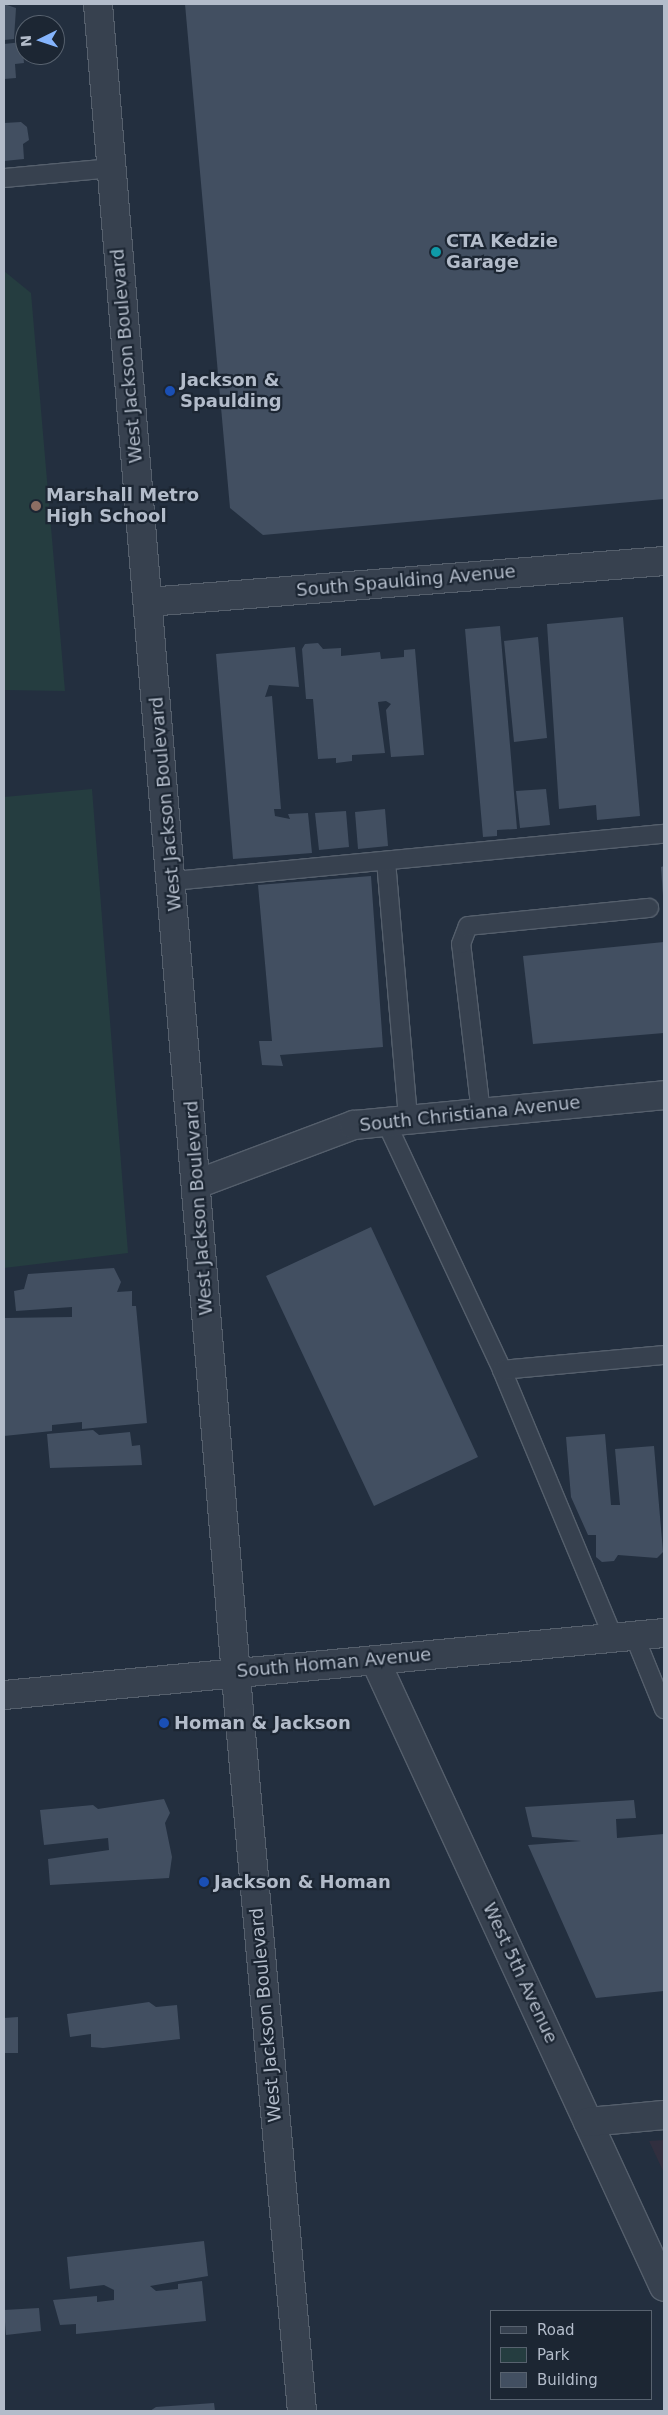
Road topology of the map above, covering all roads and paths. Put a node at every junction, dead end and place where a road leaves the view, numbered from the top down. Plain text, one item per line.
1 (98, 4) edge
2 (112, 168) junction
3 (4, 178) edge
4 (664, 561) edge
5 (148, 602) junction
6 (664, 834) edge
7 (386, 861) junction
8 (173, 881) junction
9 (648, 908) dead end
10 (664, 1095) edge
11 (481, 1113) junction
12 (397, 1121) junction
13 (197, 1184) junction
14 (664, 1355) edge
15 (502, 1370) junction
16 (664, 1633) edge
17 (623, 1636) junction
18 (374, 1660) junction
19 (236, 1673) junction
20 (4, 1694) edge
21 (664, 1709) edge
22 (664, 2115) edge
23 (588, 2122) junction
24 (664, 2287) edge
25 (302, 2411) edge

1 - 2 street, West Jackson Boulevard
2 - 3 lane
2 - 5 street, West Jackson Boulevard
4 - 5 street, South Spaulding Avenue
5 - 8 street, West Jackson Boulevard
6 - 7 lane
7 - 8 lane
7 - 12 lane
8 - 13 street, West Jackson Boulevard
9 - 11 lane
10 - 11 street, South Christiana Avenue
11 - 12 street, South Christiana Avenue
12 - 13 street, South Christiana Avenue
12 - 15 lane
13 - 19 street, West Jackson Boulevard
14 - 15 lane
15 - 17 lane
16 - 17 street, South Homan Avenue
17 - 18 street, South Homan Avenue
17 - 21 lane
18 - 19 street, South Homan Avenue
18 - 23 street, West 5th Avenue
19 - 20 street, South Homan Avenue
19 - 25 street, West Jackson Boulevard
22 - 23 street
23 - 24 street, West 5th Avenue

